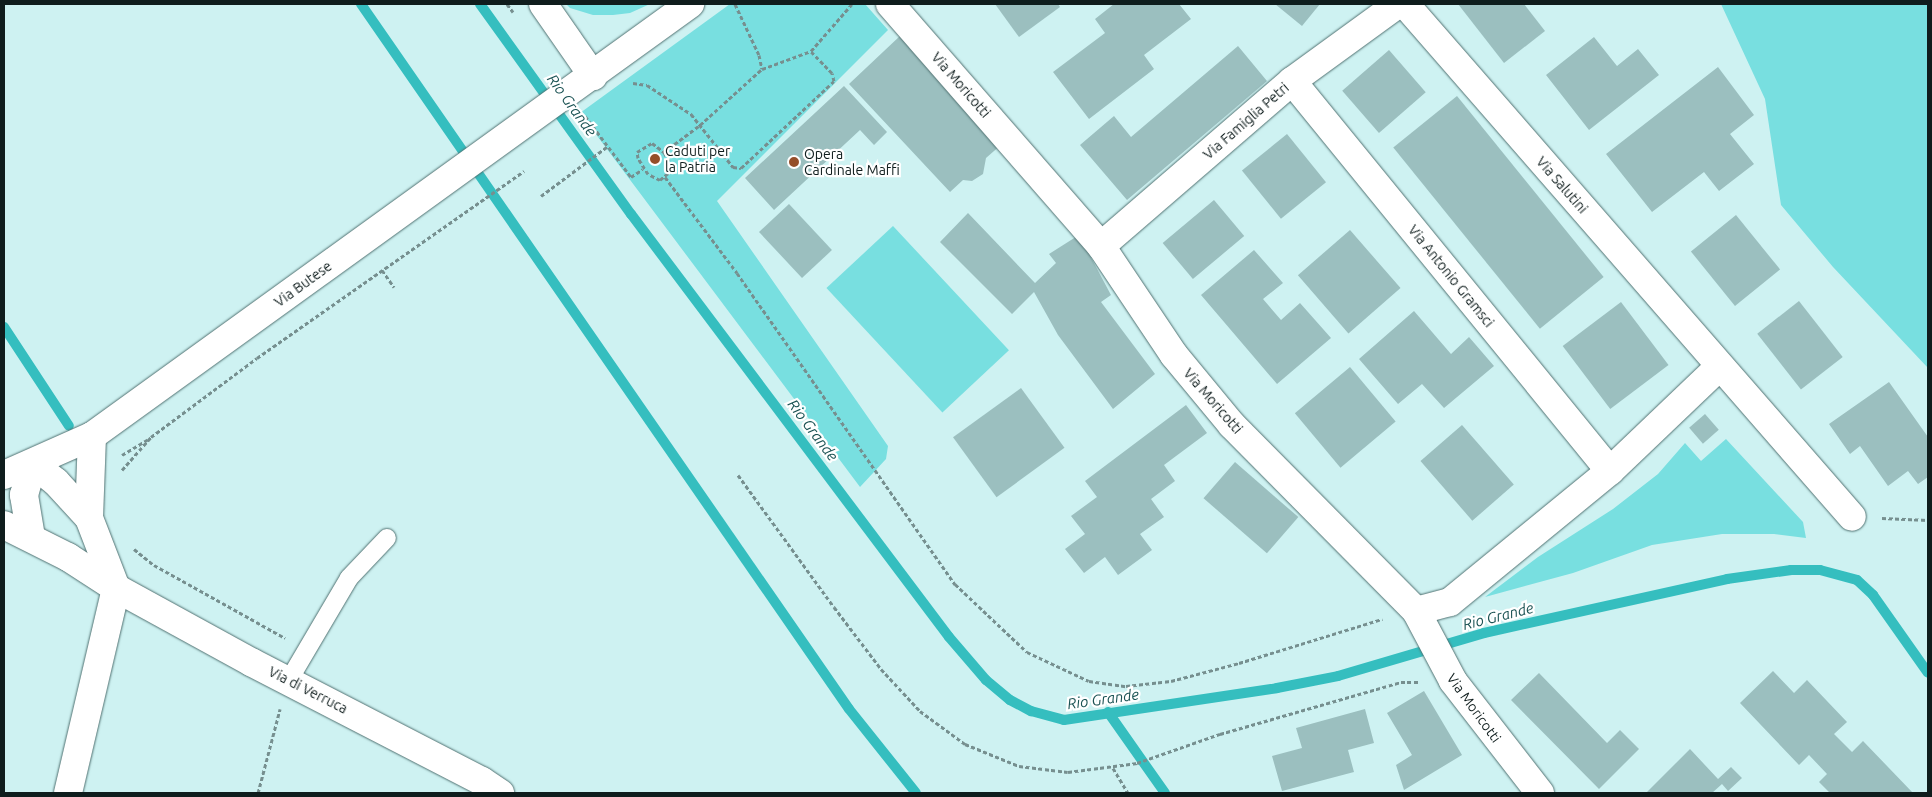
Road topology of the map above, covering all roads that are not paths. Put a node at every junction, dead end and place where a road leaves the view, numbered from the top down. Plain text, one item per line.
1 (543, 4) edge
2 (690, 4) edge
3 (890, 4) edge
4 (1398, 4) edge
5 (1405, 4) edge
6 (593, 76) junction
7 (1292, 81) junction
8 (1100, 246) junction
9 (1719, 367) junction
10 (92, 436) junction
11 (33, 464) junction
12 (1610, 471) junction
13 (4, 475) edge
14 (1852, 517) road end
15 (89, 518) junction
16 (4, 525) edge
17 (30, 537) junction
18 (387, 538) dead end
19 (116, 588) junction
20 (1419, 616) junction
21 (289, 680) junction
22 (68, 793) edge
23 (500, 793) edge
24 (1540, 793) edge

1 - 6 street
2 - 6 street, Via Butese
3 - 8 street, Via Moricotti
4 - 7 street, Via Famiglia Petri
5 - 9 street, Via Salutini
6 - 10 street, Via Butese
7 - 8 street, Via Famiglia Petri
7 - 12 street, Via Antonio Gramsci
8 - 20 street, Via Moricotti
9 - 12 street
9 - 14 street, Via Salutini
10 - 11 street, Via Butese
10 - 15 street
11 - 13 street, Via Butese
11 - 15 street
11 - 17 street
12 - 20 street
15 - 19 street
16 - 17 street, Via di Verruca
17 - 19 street, Via di Verruca
18 - 21 lane
19 - 21 street, Via di Verruca
19 - 22 street
20 - 24 street, Via Moricotti
21 - 23 street, Via di Verruca

